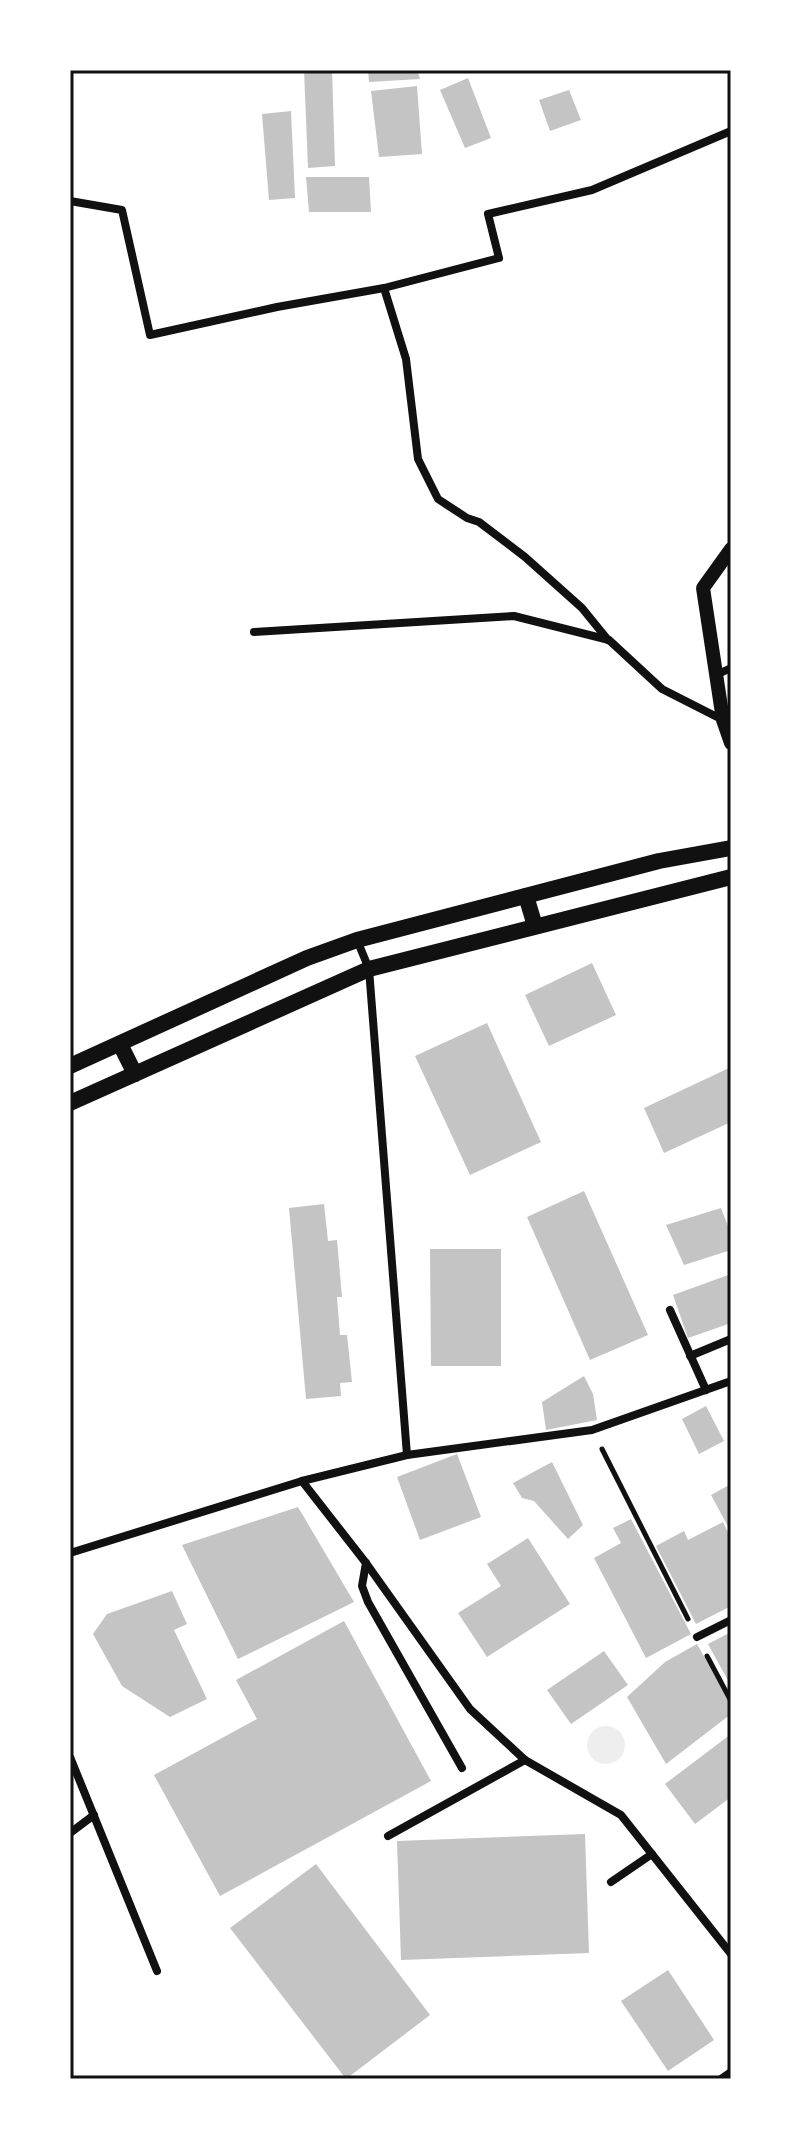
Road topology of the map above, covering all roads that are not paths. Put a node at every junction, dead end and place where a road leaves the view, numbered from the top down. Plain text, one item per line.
1 (731, 131) edge
2 (70, 201) edge
3 (384, 288) junction
4 (731, 549) edge
5 (254, 632) dead end
6 (609, 640) junction
7 (731, 668) edge
8 (716, 675) junction
9 (727, 718) edge
10 (731, 743) edge
11 (731, 848) edge
12 (731, 877) edge
13 (526, 896) junction
14 (535, 926) junction
15 (357, 940) junction
16 (369, 969) junction
17 (120, 1044) junction
18 (70, 1066) edge
19 (135, 1074) junction
20 (70, 1103) edge
21 (670, 1310) dead end
22 (731, 1339) edge
23 (690, 1356) junction
24 (731, 1381) edge
25 (706, 1390) junction
26 (407, 1455) junction
27 (302, 1481) junction
28 (70, 1553) edge
29 (366, 1563) junction
30 (731, 1620) edge
31 (697, 1637) road end
32 (70, 1757) edge
33 (525, 1760) junction
34 (462, 1768) dead end
35 (94, 1815) junction
36 (70, 1833) edge
37 (388, 1836) dead end
38 (652, 1854) junction
39 (611, 1882) dead end
40 (731, 1954) edge
41 (157, 1971) dead end
42 (731, 2072) edge
43 (721, 2079) edge

1 - 3 street
2 - 3 street
3 - 6 street
4 - 8 street
5 - 6 street
6 - 9 street
7 - 8 street
8 - 9 street
9 - 10 street
11 - 13 main road
12 - 14 main road
13 - 14 main road
13 - 15 main road
14 - 16 main road
15 - 16 street
15 - 17 main road
16 - 19 main road
16 - 26 street
17 - 18 main road
17 - 19 main road
19 - 20 main road
21 - 23 street
22 - 23 street
23 - 25 street
24 - 25 street
25 - 26 street
26 - 27 street
27 - 28 street
27 - 29 street
29 - 33 street
29 - 34 street
30 - 31 street
32 - 35 street
33 - 37 street
33 - 38 street
35 - 36 street
35 - 41 street
38 - 39 street
38 - 40 street
42 - 43 street

